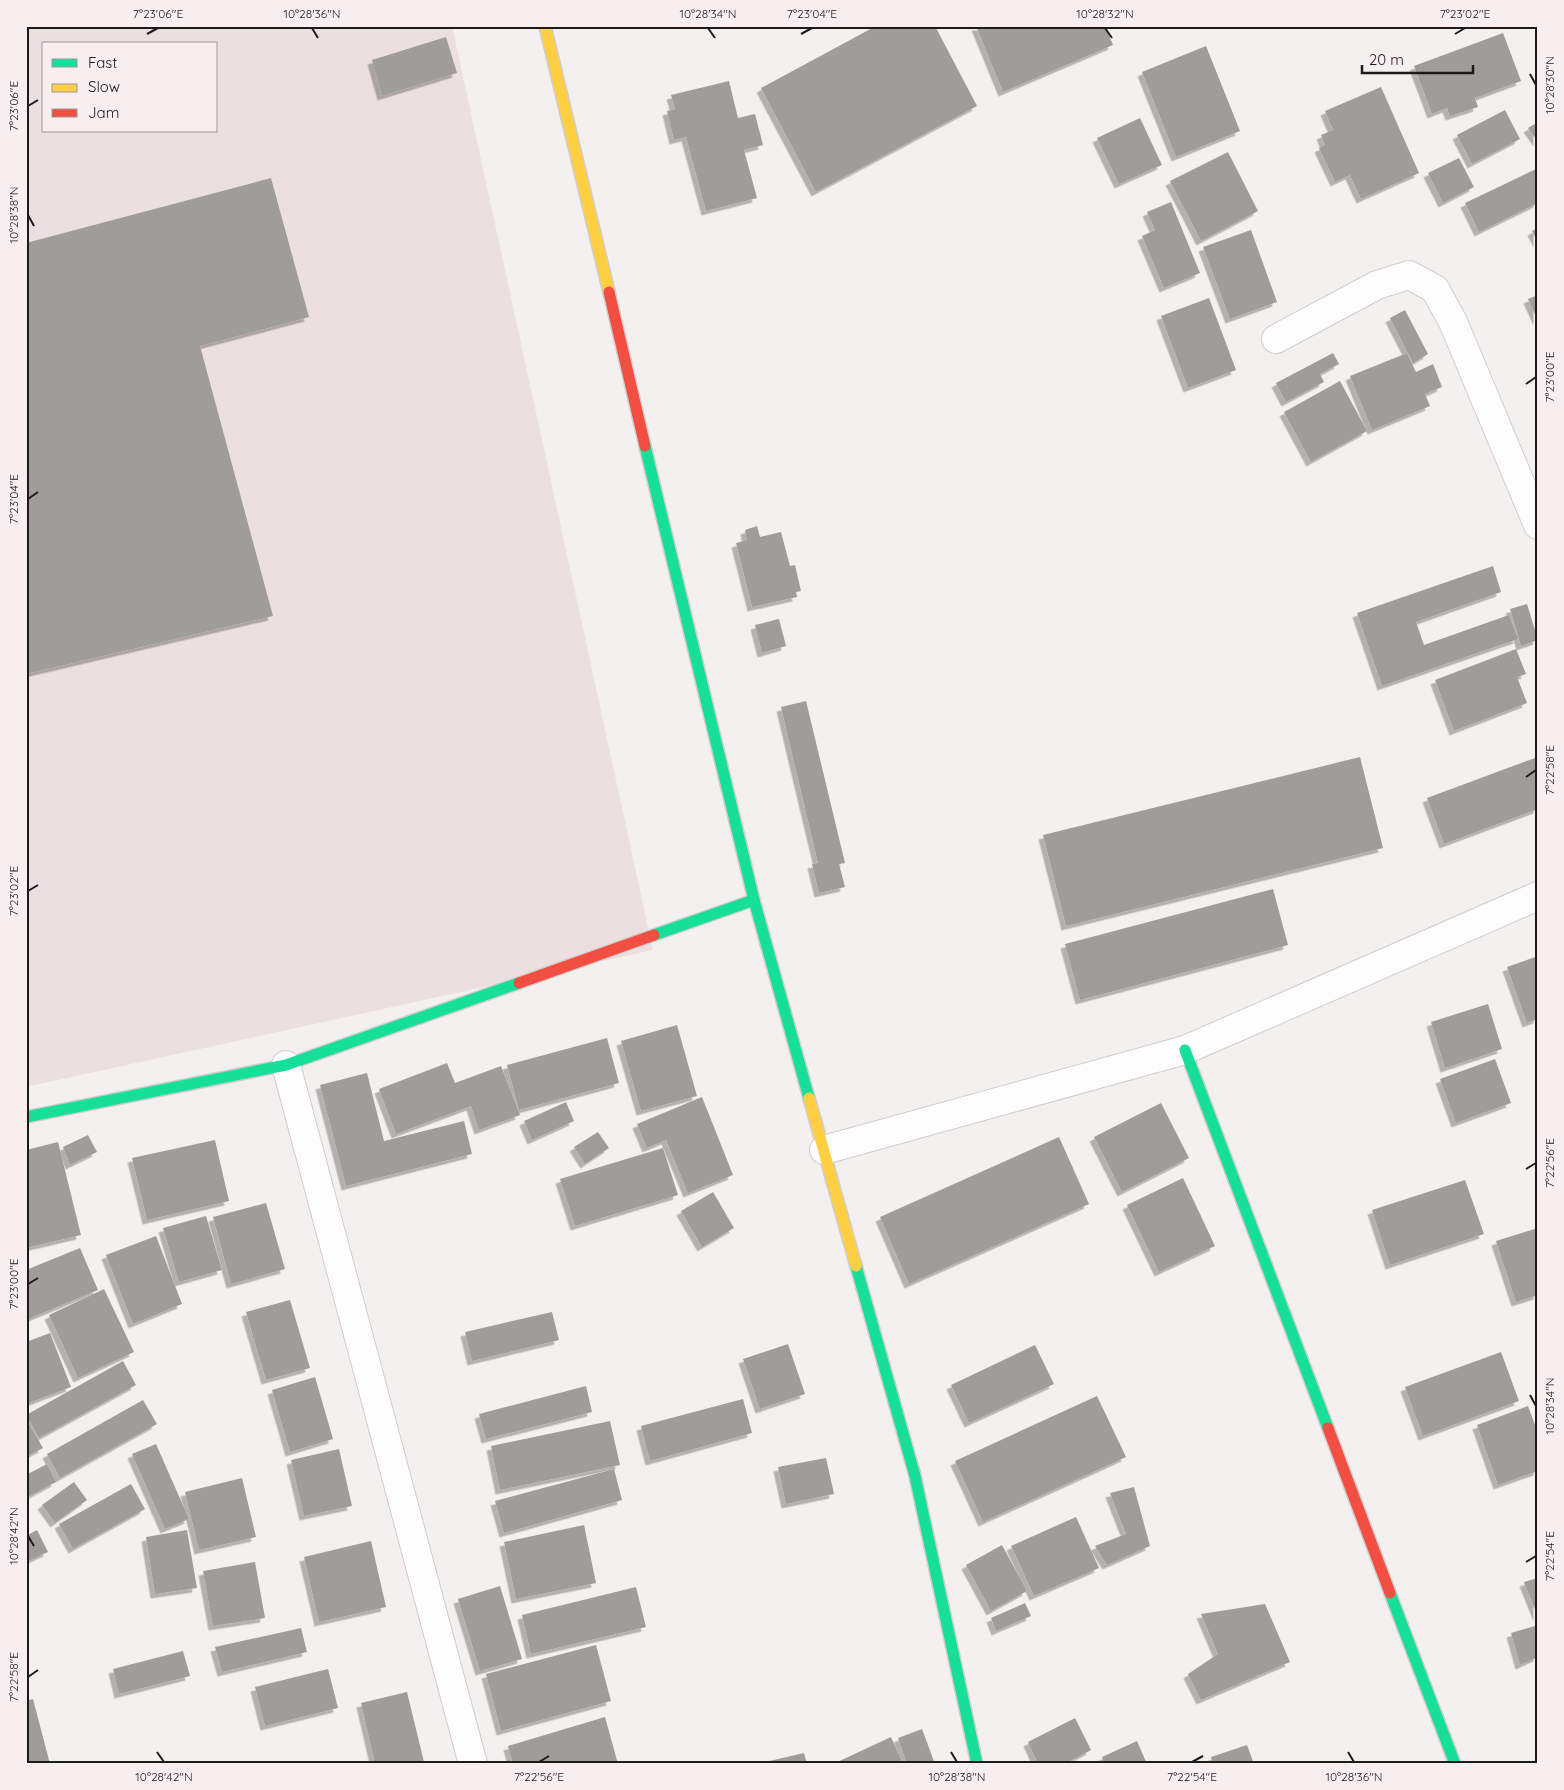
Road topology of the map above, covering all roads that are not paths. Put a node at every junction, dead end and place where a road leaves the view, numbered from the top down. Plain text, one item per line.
1 (545, 26) edge
2 (1276, 339) dead end
3 (1538, 525) edge
4 (1538, 896) edge
5 (754, 900) junction
6 (1185, 1050) junction
7 (286, 1065) junction
8 (26, 1117) edge
9 (824, 1150) junction
10 (473, 1764) edge
11 (977, 1764) edge
12 (1455, 1764) edge

1 - 5 street
2 - 3 street
4 - 6 street
5 - 7 street
5 - 9 street
6 - 9 street
6 - 12 street
7 - 8 street
7 - 10 street
9 - 11 street

